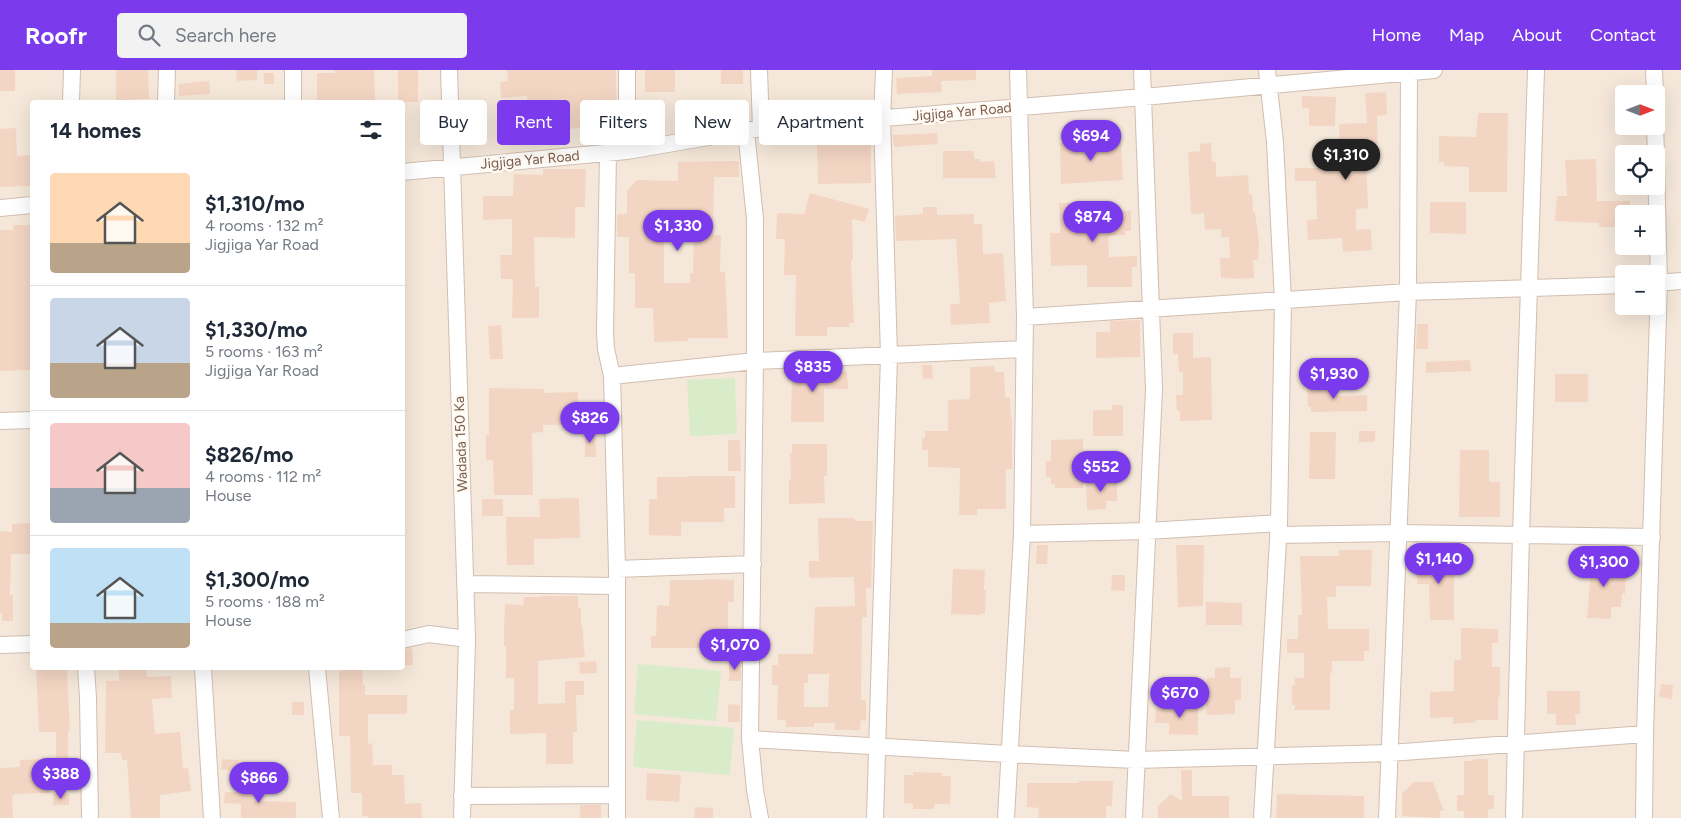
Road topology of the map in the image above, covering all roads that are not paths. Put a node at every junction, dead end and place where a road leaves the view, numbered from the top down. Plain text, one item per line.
1 (72, 70) edge
2 (167, 70) edge
3 (293, 70) edge
4 (449, 70) edge
5 (627, 70) edge
6 (759, 70) edge
7 (884, 70) edge
8 (1018, 70) edge
9 (1142, 70) edge
10 (1434, 70) edge
11 (1536, 70) edge
12 (1654, 70) edge
13 (1409, 71) edge
14 (1267, 78) edge
15 (1655, 85) edge
16 (1144, 97) junction
17 (71, 100) edge
18 (166, 100) edge
19 (294, 100) edge
20 (1020, 107) junction
21 (882, 118) junction
22 (759, 128) edge
23 (753, 129) junction
24 (627, 151) junction
25 (608, 153) junction
26 (452, 167) junction
27 (405, 172) edge
28 (1657, 195) edge
29 (30, 205) edge
30 (0, 208) edge
31 (1658, 265) edge
32 (1681, 281) edge
33 (1665, 282) edge
34 (1615, 285) edge
35 (1530, 288) junction
36 (1408, 292) junction
37 (1283, 301) junction
38 (1153, 310) junction
39 (1657, 315) edge
40 (1025, 317) junction
41 (1024, 349) junction
42 (889, 356) junction
43 (755, 361) junction
44 (612, 376) junction
45 (30, 420) edge
46 (0, 421) edge
47 (1278, 529) junction
48 (1147, 531) junction
49 (1399, 533) junction
50 (1022, 534) junction
51 (1521, 535) junction
52 (1652, 537) junction
53 (753, 564) junction
54 (617, 569) junction
55 (465, 584) junction
56 (616, 586) junction
57 (405, 639) edge
58 (467, 639) junction
59 (30, 644) edge
60 (0, 645) edge
61 (86, 670) edge
62 (203, 670) edge
63 (317, 670) edge
64 (1645, 734) junction
65 (750, 739) junction
66 (1516, 743) junction
67 (877, 746) junction
68 (1008, 754) junction
69 (1390, 754) junction
70 (1266, 756) junction
71 (1136, 760) junction
72 (617, 795) junction
73 (462, 796) junction
74 (90, 818) edge
75 (212, 818) edge
76 (331, 818) edge
77 (462, 818) edge
78 (617, 818) edge
79 (760, 818) edge
80 (875, 818) edge
81 (1006, 818) edge
82 (1134, 818) edge
83 (1262, 818) edge
84 (1387, 818) edge
85 (1514, 818) edge
86 (1644, 818) edge

1 - 17 street
2 - 18 street
3 - 19 street
4 - 26 street, Wadada 150 Ka
5 - 24 street
6 - 23 street
7 - 21 street
8 - 20 street
9 - 16 street
10 - 13 street, Jigjiga Yar Road
11 - 35 street
12 - 15 street
13 - 14 street, Jigjiga Yar Road
13 - 36 street
14 - 16 street, Jigjiga Yar Road
14 - 37 street
16 - 20 street, Jigjiga Yar Road
16 - 38 street
20 - 21 street, Jigjiga Yar Road
20 - 40 street
21 - 42 street
22 - 23 street, Jigjiga Yar Road
23 - 24 street, Jigjiga Yar Road
23 - 43 street
24 - 25 street, Jigjiga Yar Road
25 - 26 street, Jigjiga Yar Road
25 - 44 street
26 - 27 street, Jigjiga Yar Road
26 - 55 street, Wadada 150 Ka
28 - 31 street
29 - 30 street
32 - 33 street
34 - 35 street
35 - 36 street
35 - 51 street
36 - 37 street
36 - 49 street
37 - 38 street
37 - 47 street
38 - 40 street
38 - 48 street
39 - 52 street
40 - 41 street
41 - 42 street
41 - 50 street
42 - 43 street
42 - 67 street
43 - 44 street
43 - 53 street
44 - 54 street
45 - 46 street
47 - 48 street
47 - 49 street
47 - 70 street
48 - 50 street
48 - 71 street
49 - 51 street
49 - 69 street
50 - 68 street
51 - 52 street
51 - 66 street
52 - 64 street
53 - 54 street
53 - 65 street
54 - 56 street
55 - 56 street
55 - 58 street, Wadada 150 Ka
56 - 72 street
57 - 58 street
58 - 73 street, Wadada 150 Ka
59 - 60 street
61 - 74 street
62 - 75 street
63 - 76 street
64 - 66 street
64 - 86 street
65 - 67 street
65 - 79 street
66 - 69 street
66 - 85 street
67 - 68 street
67 - 80 street
68 - 71 street
68 - 81 street
69 - 70 street
69 - 84 street
70 - 71 street
70 - 83 street
71 - 82 street
72 - 73 street
72 - 78 street
73 - 77 street, Wadada 150 Ka

